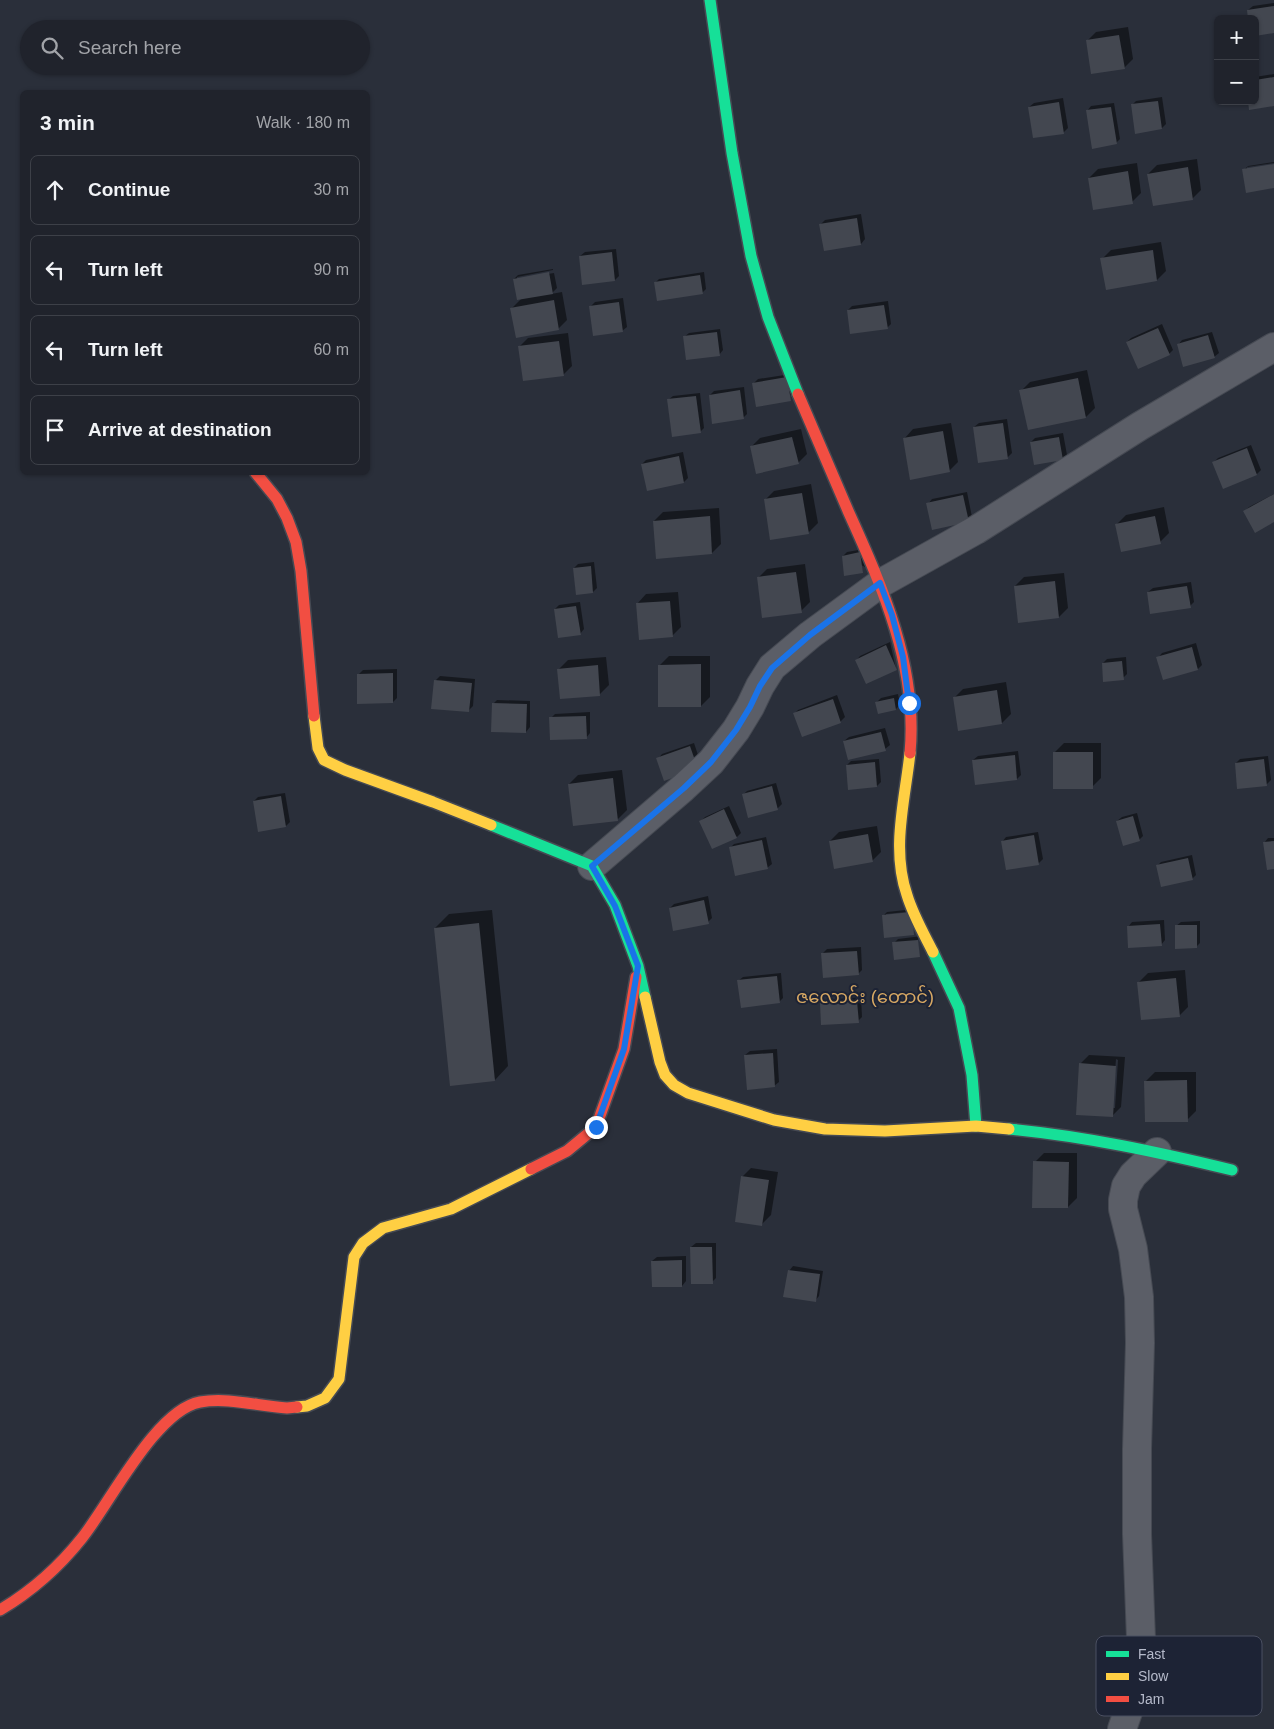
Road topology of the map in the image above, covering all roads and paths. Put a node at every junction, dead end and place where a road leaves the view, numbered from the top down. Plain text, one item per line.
1 (710, 0) edge
2 (1274, 347) edge
3 (257, 475) edge
4 (880, 583) junction
5 (592, 866) junction
6 (638, 966) junction
7 (976, 1126) junction
8 (1158, 1152) junction
9 (1232, 1170) dead end
10 (0, 1610) edge
11 (1141, 1636) edge
12 (1127, 1716) edge
13 (1122, 1729) edge

1 - 4 street
2 - 4 street
3 - 5 street
4 - 5 street
4 - 7 street
5 - 6 street
6 - 7 street
6 - 10 street
7 - 8 street
8 - 9 street
8 - 11 street
12 - 13 street

